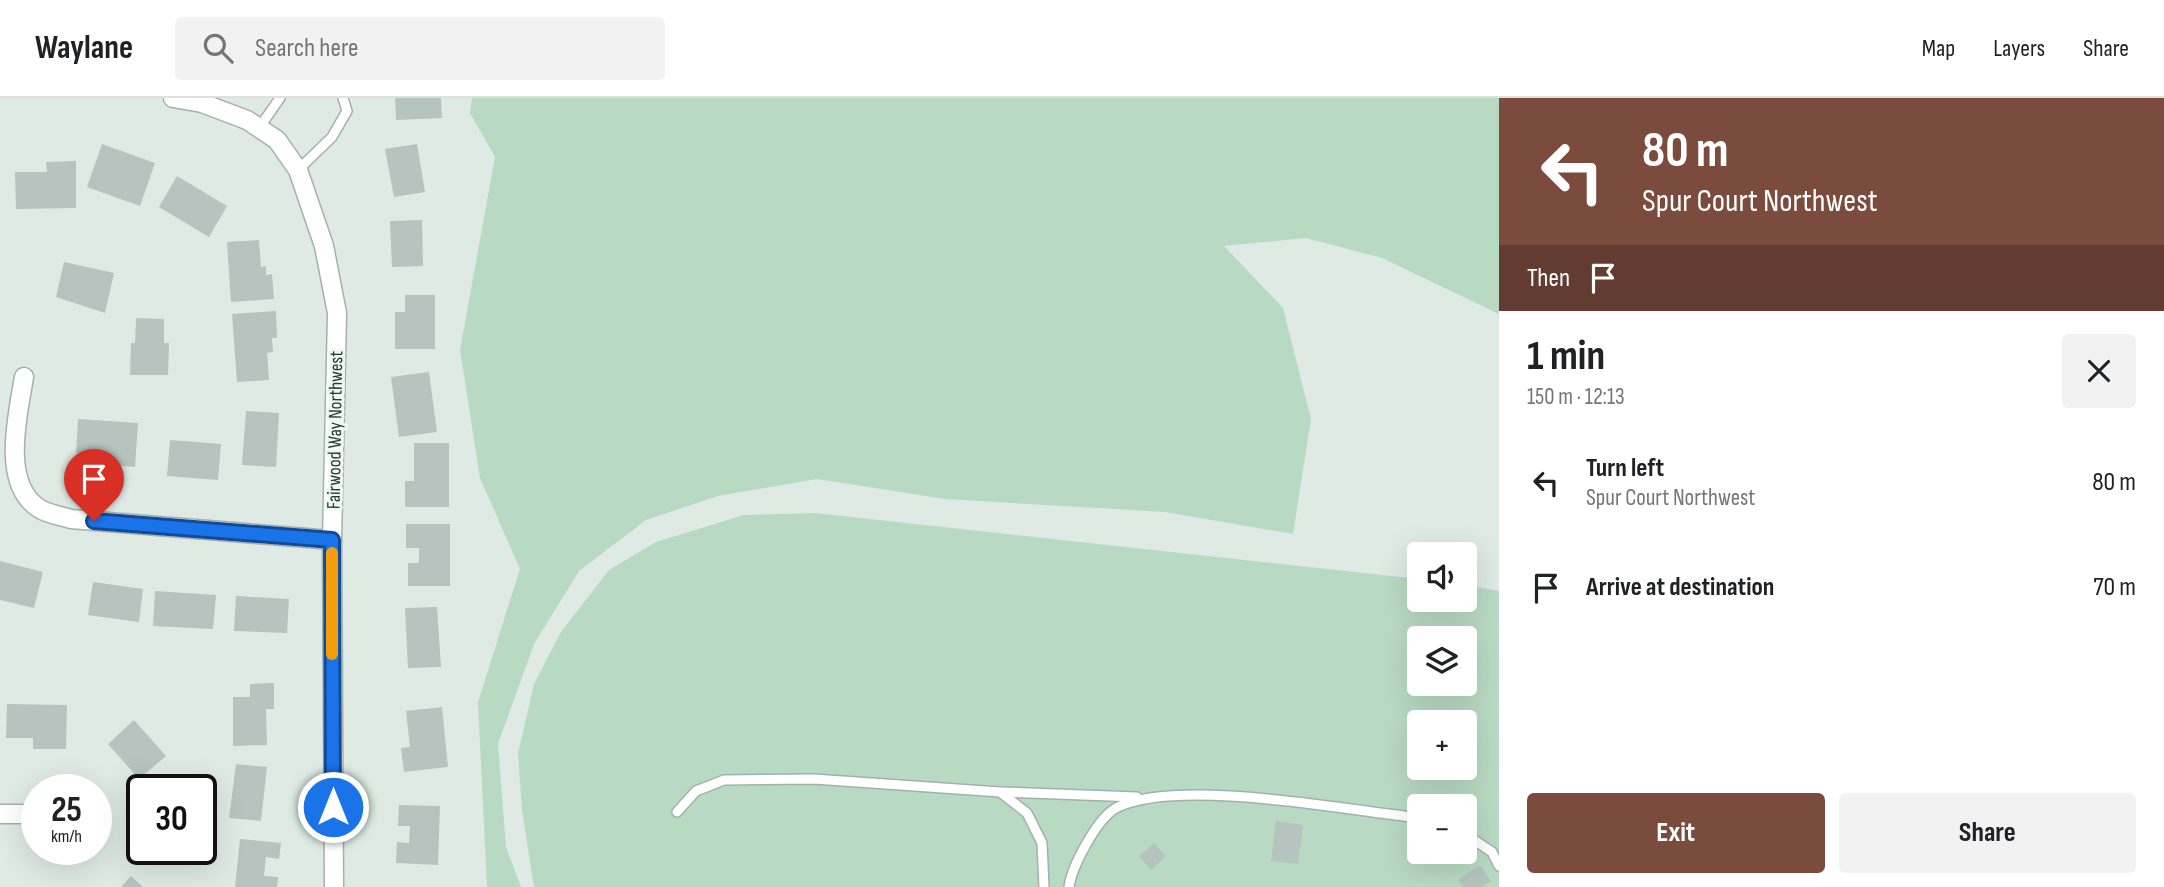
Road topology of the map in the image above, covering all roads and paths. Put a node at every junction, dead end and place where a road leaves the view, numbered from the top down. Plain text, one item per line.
1 (173, 98) edge
2 (280, 98) edge
3 (343, 98) edge
4 (259, 128) junction
5 (298, 170) junction
6 (24, 377) dead end
7 (332, 540) junction
8 (1000, 792) junction
9 (1143, 798) junction
10 (677, 812) dead end
11 (0, 814) edge
12 (21, 814) edge
13 (1407, 817) edge
14 (1477, 842) edge
15 (1499, 866) edge
16 (334, 887) edge
17 (1044, 887) edge
18 (1069, 887) edge

1 - 4 street, Fairwood Way Northwest
2 - 4 lane
3 - 5 lane
4 - 5 street, Fairwood Way Northwest
5 - 7 street, Fairwood Way Northwest
6 - 7 street
7 - 16 street, Fairwood Way Northwest
8 - 9 lane
8 - 10 lane
8 - 17 lane
9 - 13 lane
9 - 18 lane
11 - 12 street
14 - 15 lane

